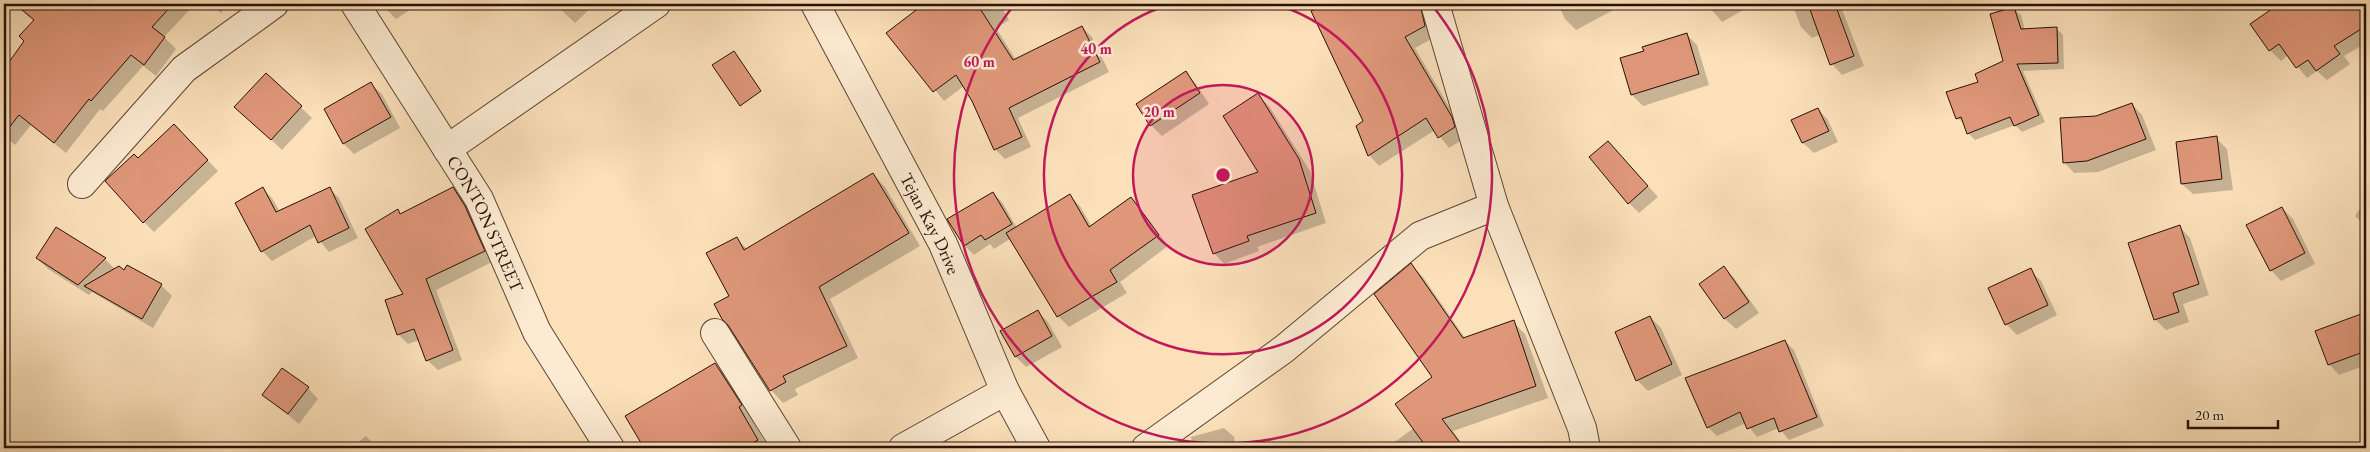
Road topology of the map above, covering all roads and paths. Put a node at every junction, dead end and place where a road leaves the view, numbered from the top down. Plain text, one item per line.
1 (274, 4) edge
2 (355, 4) edge
3 (656, 4) edge
4 (815, 4) edge
5 (1435, 4) edge
6 (447, 149) junction
7 (82, 184) dead end
8 (1494, 206) junction
9 (715, 333) dead end
10 (1005, 391) junction
11 (610, 448) edge
12 (787, 448) edge
13 (903, 448) edge
14 (1036, 448) edge
15 (1146, 448) edge
16 (1586, 448) edge

1 - 7 street
2 - 6 street, CONTON STREET
3 - 6 street
4 - 10 street, Tejan Kay Drive
5 - 8 street
6 - 11 street, CONTON STREET
8 - 15 street
8 - 16 street
9 - 12 street
10 - 13 street
10 - 14 street, Tejan Kay Drive

